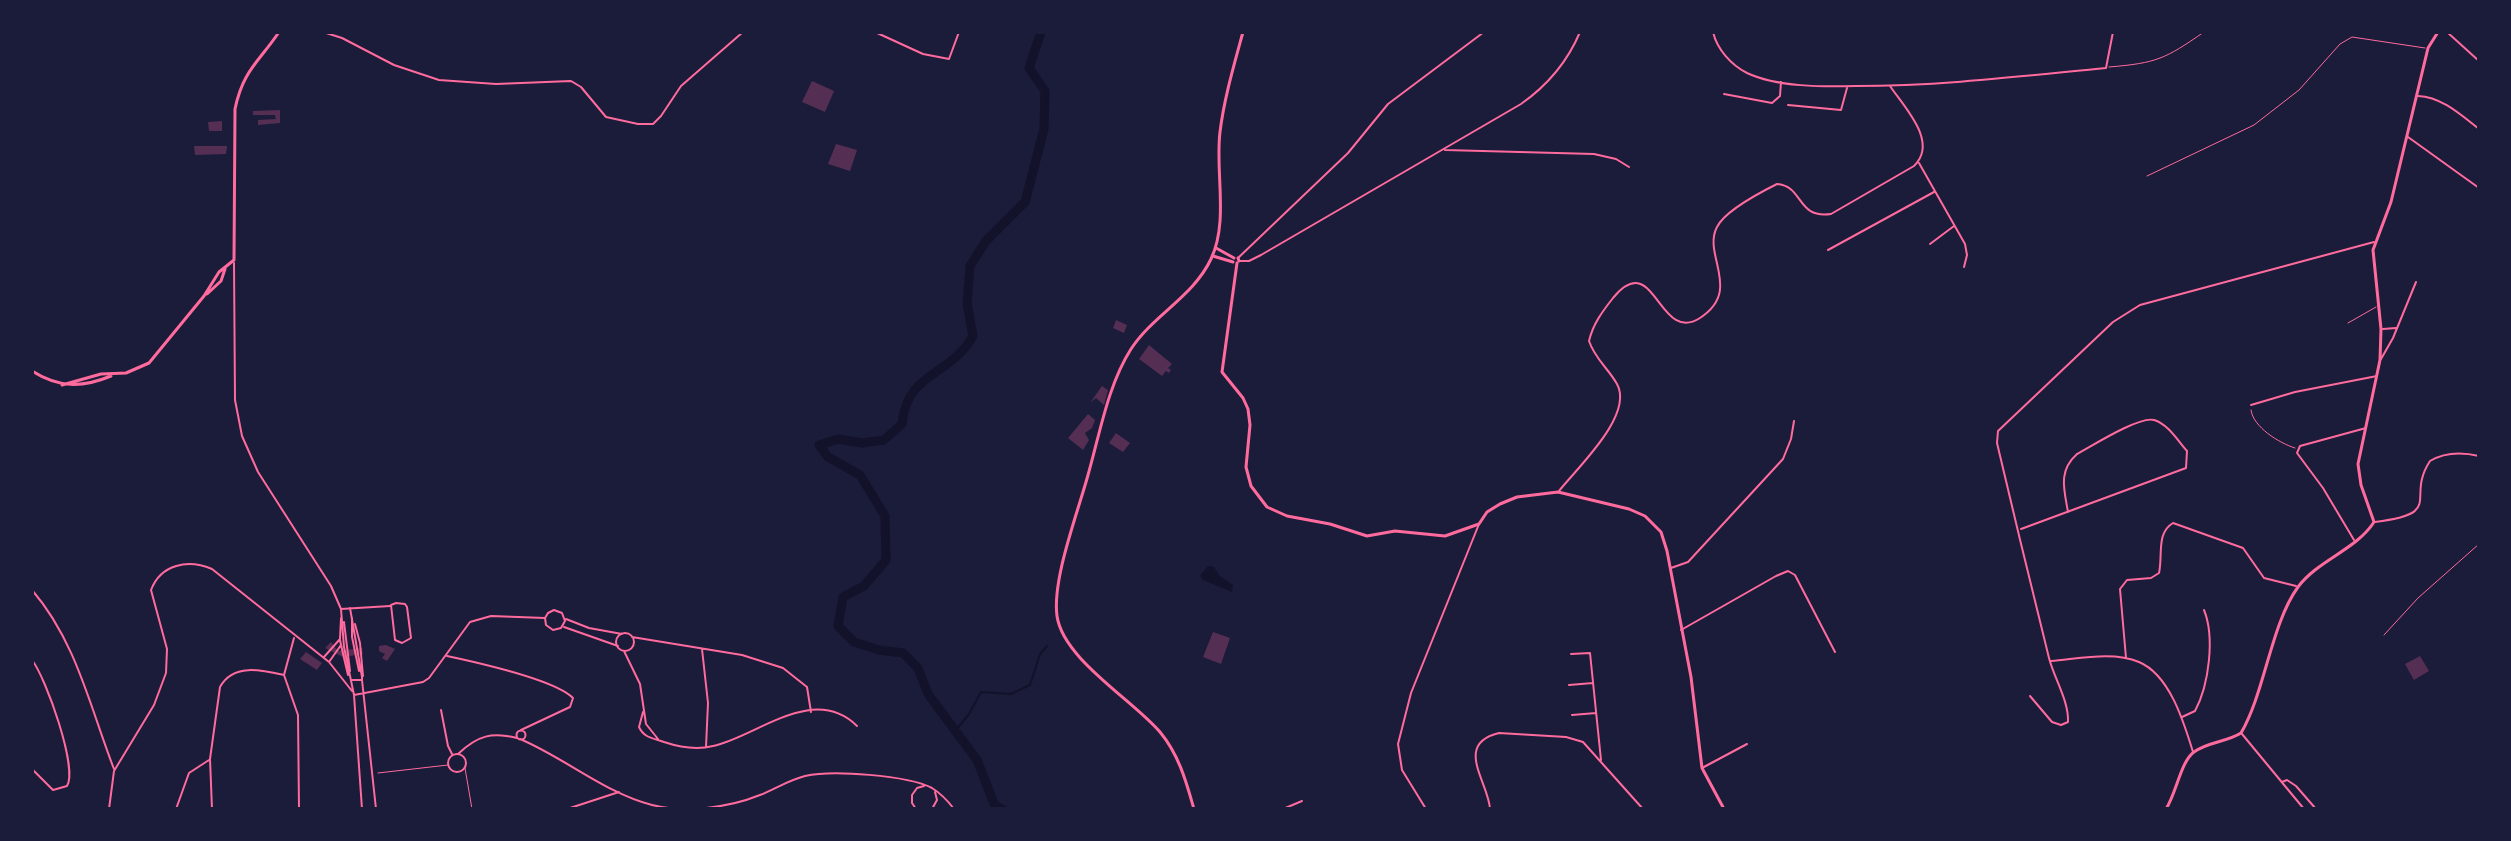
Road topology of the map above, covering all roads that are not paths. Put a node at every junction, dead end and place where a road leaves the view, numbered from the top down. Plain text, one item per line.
1 (279, 32) edge
2 (323, 32) edge
3 (743, 32) edge
4 (875, 32) edge
5 (959, 32) edge
6 (1243, 32) edge
7 (1483, 32) edge
8 (1580, 32) edge
9 (1713, 32) edge
10 (2113, 32) edge
11 (2204, 32) edge
12 (2438, 32) edge
13 (2447, 32) edge
14 (1487, 39) dead end
15 (2428, 48) junction
16 (1451, 57) junction
17 (2479, 61) edge
18 (1455, 63) dead end
19 (2106, 68) junction
20 (1781, 81) junction
21 (1890, 86) junction
22 (1847, 87) junction
23 (1724, 94) dead end
24 (2416, 96) junction
25 (1788, 105) dead end
26 (2479, 129) edge
27 (2408, 137) junction
28 (1443, 150) junction
29 (1919, 161) junction
30 (1629, 167) dead end
31 (2147, 176) dead end
32 (2479, 188) edge
33 (1934, 192) junction
34 (1955, 226) junction
35 (2375, 242) junction
36 (1930, 244) dead end
37 (1214, 248) junction
38 (1828, 250) dead end
39 (1213, 256) junction
40 (234, 260) junction
41 (1236, 260) junction
42 (1964, 267) dead end
43 (2416, 282) dead end
44 (2378, 305) junction
45 (2348, 323) dead end
46 (2398, 328) junction
47 (2381, 329) junction
48 (2380, 360) junction
49 (32, 371) edge
50 (2378, 376) junction
51 (2251, 405) road end
52 (1794, 421) dead end
53 (2366, 428) junction
54 (2479, 456) edge
55 (1558, 492) junction
56 (2068, 512) junction
57 (2374, 522) junction
58 (1479, 524) junction
59 (2020, 530) junction
60 (2355, 541) junction
61 (1670, 569) junction
62 (2298, 586) junction
63 (32, 590) edge
64 (391, 605) junction
65 (350, 608) junction
66 (2204, 610) dead end
67 (341, 613) junction
68 (353, 618) junction
69 (545, 618) junction
70 (565, 619) junction
71 (563, 626) junction
72 (1681, 630) junction
73 (622, 634) junction
74 (295, 637) junction
75 (632, 637) junction
76 (340, 639) junction
77 (341, 645) junction
78 (618, 646) junction
79 (701, 649) junction
80 (624, 651) junction
81 (1835, 652) dead end
82 (1571, 654) dead end
83 (446, 656) junction
84 (324, 658) junction
85 (2126, 658) junction
86 (32, 660) edge
87 (2050, 661) junction
88 (329, 662) junction
89 (284, 675) junction
90 (350, 678) junction
91 (362, 679) junction
92 (1594, 683) junction
93 (1569, 685) dead end
94 (354, 694) junction
95 (363, 694) junction
96 (2030, 696) dead end
97 (441, 710) dead end
98 (643, 712) junction
99 (811, 712) junction
100 (1597, 713) junction
101 (1572, 715) dead end
102 (2180, 717) junction
103 (857, 726) dead end
104 (521, 730) junction
105 (2241, 733) junction
106 (519, 738) junction
107 (659, 740) junction
108 (1747, 744) dead end
109 (706, 748) junction
110 (2193, 752) junction
111 (456, 754) junction
112 (210, 759) junction
113 (1602, 761) junction
114 (1702, 768) junction
115 (32, 769) edge
116 (114, 771) junction
117 (2281, 782) junction
118 (926, 786) junction
119 (935, 790) junction
120 (620, 792) junction
121 (1302, 801) dead end
122 (652, 807) edge
123 (109, 809) edge
124 (176, 809) edge
125 (212, 809) edge
126 (299, 809) edge
127 (362, 809) edge
128 (376, 809) edge
129 (567, 809) edge
130 (916, 809) edge
131 (932, 809) edge
132 (954, 809) edge
133 (1194, 809) edge
134 (1283, 809) edge
135 (1426, 809) edge
136 (1490, 809) edge
137 (1643, 809) edge
138 (1724, 809) edge
139 (2166, 809) edge
140 (2304, 809) edge
141 (2316, 809) edge

1 - 40 street
2 - 3 street
4 - 5 street
6 - 37 street
7 - 14 street
7 - 16 street
8 - 28 street
9 - 20 street
10 - 19 street
11 - 19 lane
12 - 15 street
13 - 17 street
15 - 24 street
15 - 31 lane
16 - 18 street
16 - 41 street
19 - 21 street
20 - 22 street
20 - 23 street
21 - 22 street
21 - 29 street
22 - 25 street
24 - 26 street
24 - 27 street
27 - 32 street
27 - 35 street
28 - 30 street
28 - 41 street
29 - 33 street
29 - 55 street
33 - 34 street
33 - 38 street
34 - 36 street
34 - 42 street
35 - 44 street
35 - 59 street
37 - 39 street
37 - 41 street
39 - 41 street
39 - 133 street
40 - 49 street
40 - 67 street
41 - 58 street
43 - 46 street
44 - 45 lane
44 - 47 street
46 - 47 street
46 - 48 street
47 - 48 street
48 - 50 street
50 - 51 street
50 - 53 street
52 - 61 street
53 - 57 street
53 - 60 street
54 - 57 street
55 - 58 street
55 - 61 street
56 - 56 street
56 - 59 street
57 - 60 street
58 - 135 street
59 - 87 street
60 - 62 street
61 - 72 street
62 - 85 street
62 - 105 street
63 - 116 street
64 - 64 street
64 - 65 street
65 - 67 street
65 - 68 street
66 - 102 street
67 - 76 street
67 - 90 street
68 - 91 street
68 - 91 street
69 - 70 street
69 - 71 street
69 - 83 street
70 - 71 street
70 - 73 street
71 - 78 street
72 - 81 street
72 - 114 street
73 - 75 street
73 - 78 street
74 - 84 street
74 - 89 street
74 - 116 street
75 - 79 street
75 - 80 street
76 - 77 street
76 - 84 street
77 - 88 street
77 - 90 street
78 - 80 street
79 - 99 street
79 - 109 street
80 - 98 street
82 - 92 street
83 - 95 street
83 - 104 street
84 - 88 street
85 - 87 street
85 - 102 street
86 - 115 street
87 - 96 street
88 - 94 street
89 - 112 street
89 - 126 street
90 - 91 street
90 - 94 street
91 - 95 street
92 - 93 street
92 - 100 street
94 - 95 street
94 - 127 street
95 - 128 street
97 - 111 street
98 - 107 street
98 - 107 street
99 - 103 street
99 - 109 street
100 - 101 street
100 - 113 street
102 - 110 street
104 - 106 street
104 - 106 street
105 - 110 street
105 - 117 street
106 - 111 street
106 - 120 street
107 - 109 street
108 - 114 street
110 - 139 street
111 - 111 street
112 - 124 street
112 - 125 street
113 - 136 street
113 - 137 street
114 - 138 street
116 - 123 street
117 - 140 street
117 - 141 street
118 - 119 street
118 - 122 street
118 - 130 street
119 - 131 street
119 - 132 street
120 - 122 street
120 - 129 street
121 - 134 street

